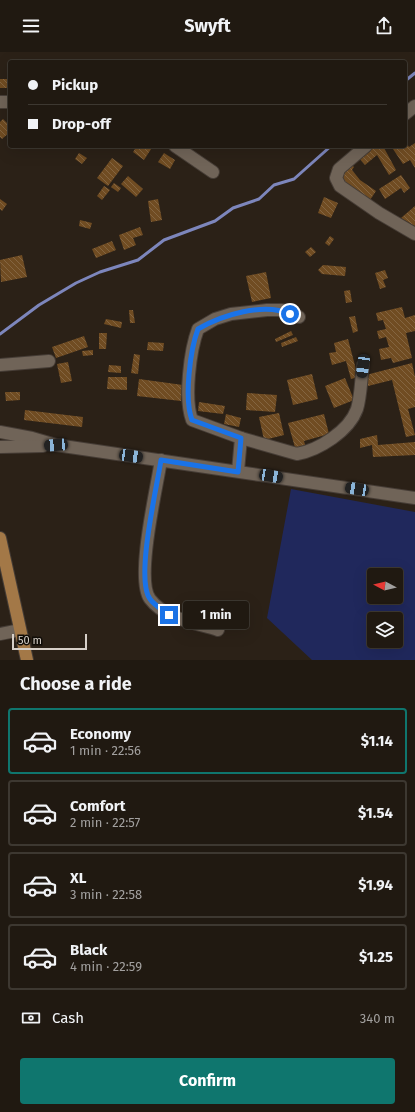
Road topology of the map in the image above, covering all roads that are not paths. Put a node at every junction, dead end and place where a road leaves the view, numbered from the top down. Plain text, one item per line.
1 (415, 106) edge
2 (407, 112) edge
3 (179, 148) edge
4 (364, 148) edge
5 (213, 172) dead end
6 (415, 234) edge
7 (299, 317) dead end
8 (50, 361) dead end
9 (0, 365) edge
10 (363, 366) dead end
11 (0, 432) edge
12 (241, 438) junction
13 (56, 445) junction
14 (0, 447) edge
15 (161, 460) junction
16 (238, 472) junction
17 (415, 498) edge
18 (0, 538) edge
19 (20, 630) junction
20 (218, 630) dead end
21 (0, 634) edge
22 (27, 660) edge

1 - 2 street
3 - 5 street
4 - 6 street
7 - 12 street
8 - 9 street
10 - 12 street
11 - 13 street
12 - 16 street
13 - 14 street
13 - 15 street
15 - 16 street
15 - 20 street
16 - 17 street
18 - 19 main road
19 - 21 street
19 - 22 main road

